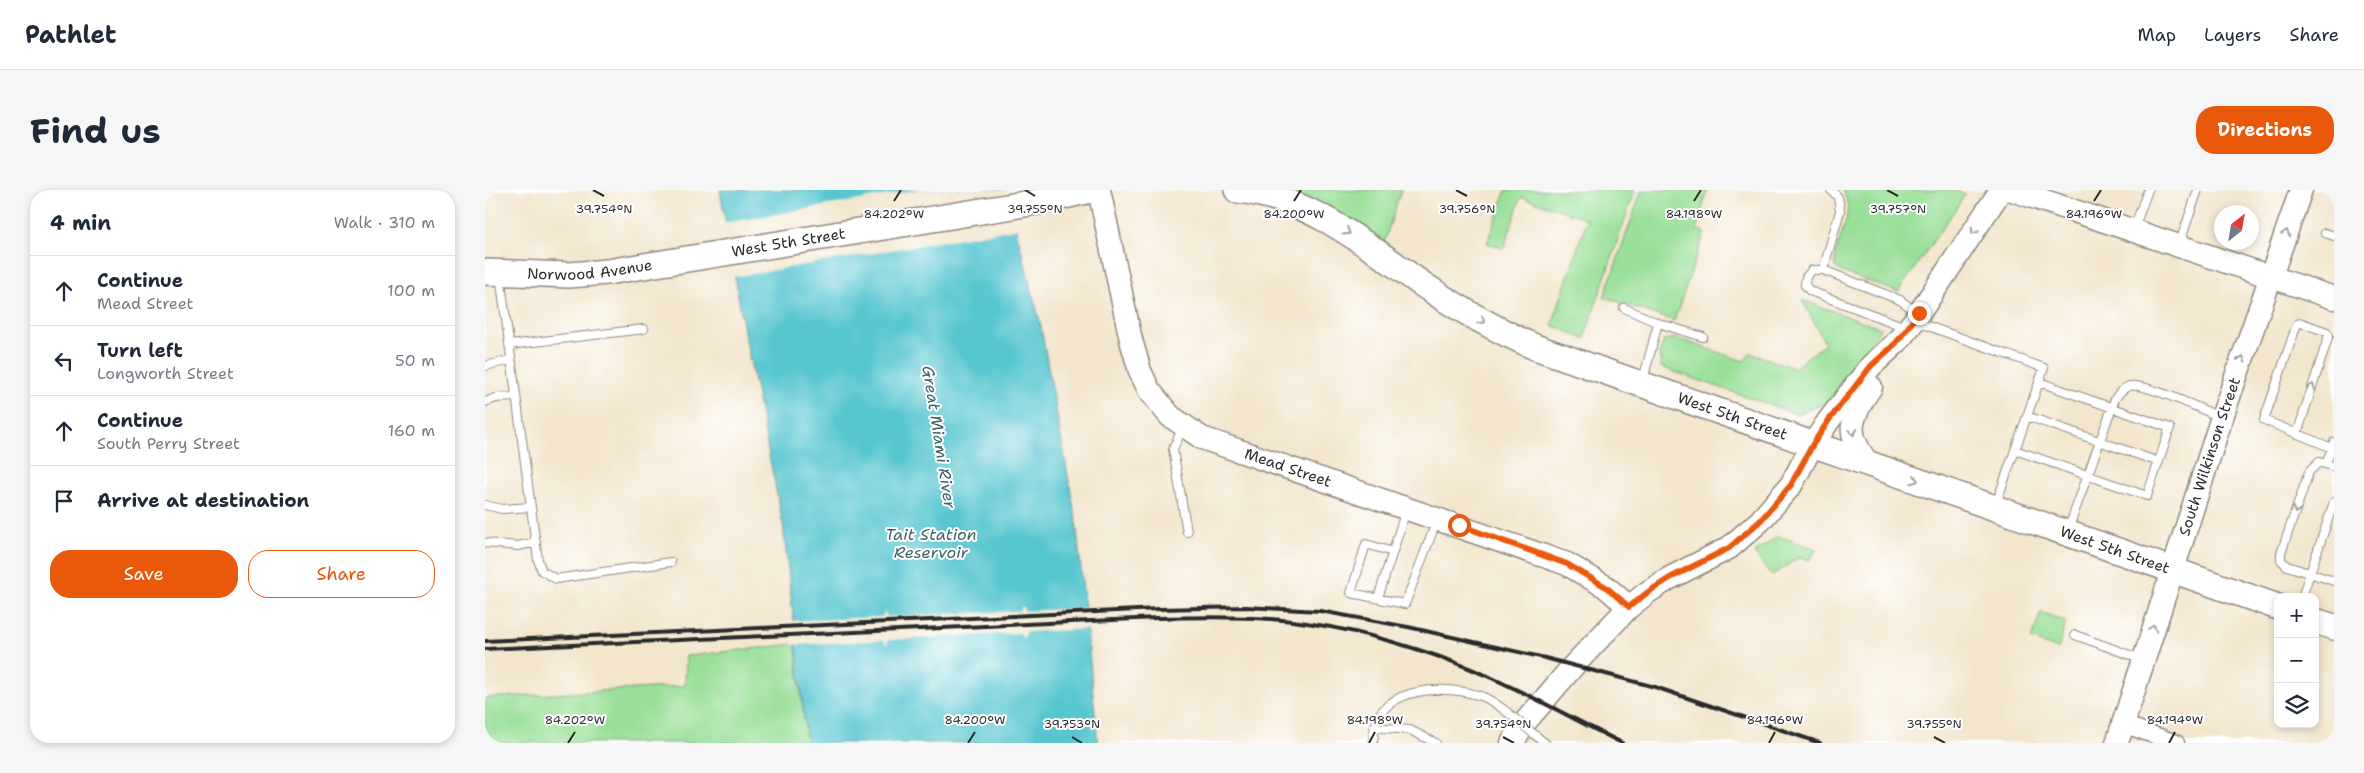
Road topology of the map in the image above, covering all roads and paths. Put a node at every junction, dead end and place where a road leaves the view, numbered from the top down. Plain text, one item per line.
1 (1091, 190) edge
2 (1099, 190) edge
3 (1237, 190) edge
4 (1831, 190) edge
5 (2001, 190) edge
6 (2012, 190) edge
7 (2148, 190) edge
8 (2198, 190) edge
9 (2301, 190) edge
10 (1297, 199) edge
11 (2133, 230) junction
12 (2325, 233) dead end
13 (2334, 236) edge
14 (2179, 246) junction
15 (693, 259) joint
16 (1823, 270) junction
17 (492, 272) edge
18 (2272, 277) junction
19 (2334, 298) edge
20 (1624, 308) dead end
21 (1658, 324) junction
22 (1909, 326) junction
23 (644, 329) dead end
24 (1703, 337) dead end
25 (509, 345) junction
26 (511, 360) junction
27 (485, 366) edge
28 (2039, 382) junction
29 (1642, 385) junction
30 (516, 397) junction
31 (485, 402) edge
32 (2112, 408) junction
33 (2027, 416) junction
34 (2222, 417) junction
35 (1183, 427) junction
36 (2297, 434) junction
37 (2100, 442) junction
38 (1813, 444) junction
39 (2333, 445) edge
40 (2015, 450) junction
41 (2159, 462) junction
42 (1869, 464) junction
43 (2330, 466) edge
44 (2088, 476) junction
45 (2334, 502) edge
46 (485, 505) edge
47 (531, 507) junction
48 (1407, 508) junction
49 (1995, 508) junction
50 (1438, 518) junction
51 (1187, 532) dead end
52 (2067, 534) junction
53 (536, 542) junction
54 (485, 543) edge
55 (1393, 552) junction
56 (671, 562) dead end
57 (2171, 571) junction
58 (2310, 573) junction
59 (2334, 581) edge
60 (2304, 593) edge
61 (1378, 598) junction
62 (2274, 606) edge
63 (1629, 607) junction
64 (2319, 622) edge
65 (2334, 627) edge
66 (2075, 635) dead end
67 (2143, 659) junction
68 (1374, 727) junction
69 (2120, 734) edge
70 (1373, 743) edge
71 (1436, 743) edge
72 (1512, 743) edge
73 (1545, 743) edge
74 (2176, 743) edge

1 - 15 main road, West 5th Street
2 - 35 street, Mead Street
3 - 10 main road, West 5th Street
4 - 16 lane
5 -> 22 street
6 - 11 street
7 - 11 lane
8 - 14 lane
18 -> 9 street, South Wilkinson Street
10 -> 29 main road, West 5th Street
11 - 14 street
12 - 13 lane
14 - 18 street
15 - 17 main road, Norwood Avenue
16 - 22 lane
16 - 22 lane
17 - 25 lane
18 - 19 street
34 -> 18 street, South Wilkinson Street
20 - 21 lane
21 - 24 lane
21 - 29 lane
22 - 28 lane
22 - 38 street
22 -> 42 street
23 - 25 lane
25 - 26 lane
26 - 27 lane
26 - 30 lane
28 - 32 lane
28 - 33 lane
29 - 38 main road, West 5th Street
30 - 31 lane
30 - 47 lane
32 - 34 lane
32 - 37 lane
32 - 41 lane
33 - 37 lane
33 - 40 lane
34 - 57 street, South Wilkinson Street
35 - 48 street, Mead Street
35 - 51 lane
36 -> 36 lane
36 - 39 lane
37 - 41 lane
37 - 44 lane
38 - 42 main road, West 5th Street
38 - 63 street
39 - 43 lane
40 - 44 lane
40 - 49 lane
41 - 44 lane
42 -> 49 main road, West 5th Street
43 -> 58 lane
44 - 52 lane
45 - 58 lane
46 - 47 lane
47 - 53 lane
48 - 50 street, Mead Street
48 - 55 lane
49 - 52 main road, West 5th Street
50 - 61 lane
50 - 63 street, Mead Street
52 - 57 main road, West 5th Street
53 - 54 lane
53 - 56 lane
55 - 61 lane
55 - 61 lane
57 - 62 main road, West 5th Street
67 -> 57 street, South Wilkinson Street
58 - 59 lane
58 - 60 lane
63 - 72 street
64 - 65 main road
66 - 67 lane
67 - 69 street, South Wilkinson Street
68 - 70 lane
68 - 71 lane
68 - 73 lane, bridge
69 - 74 street

